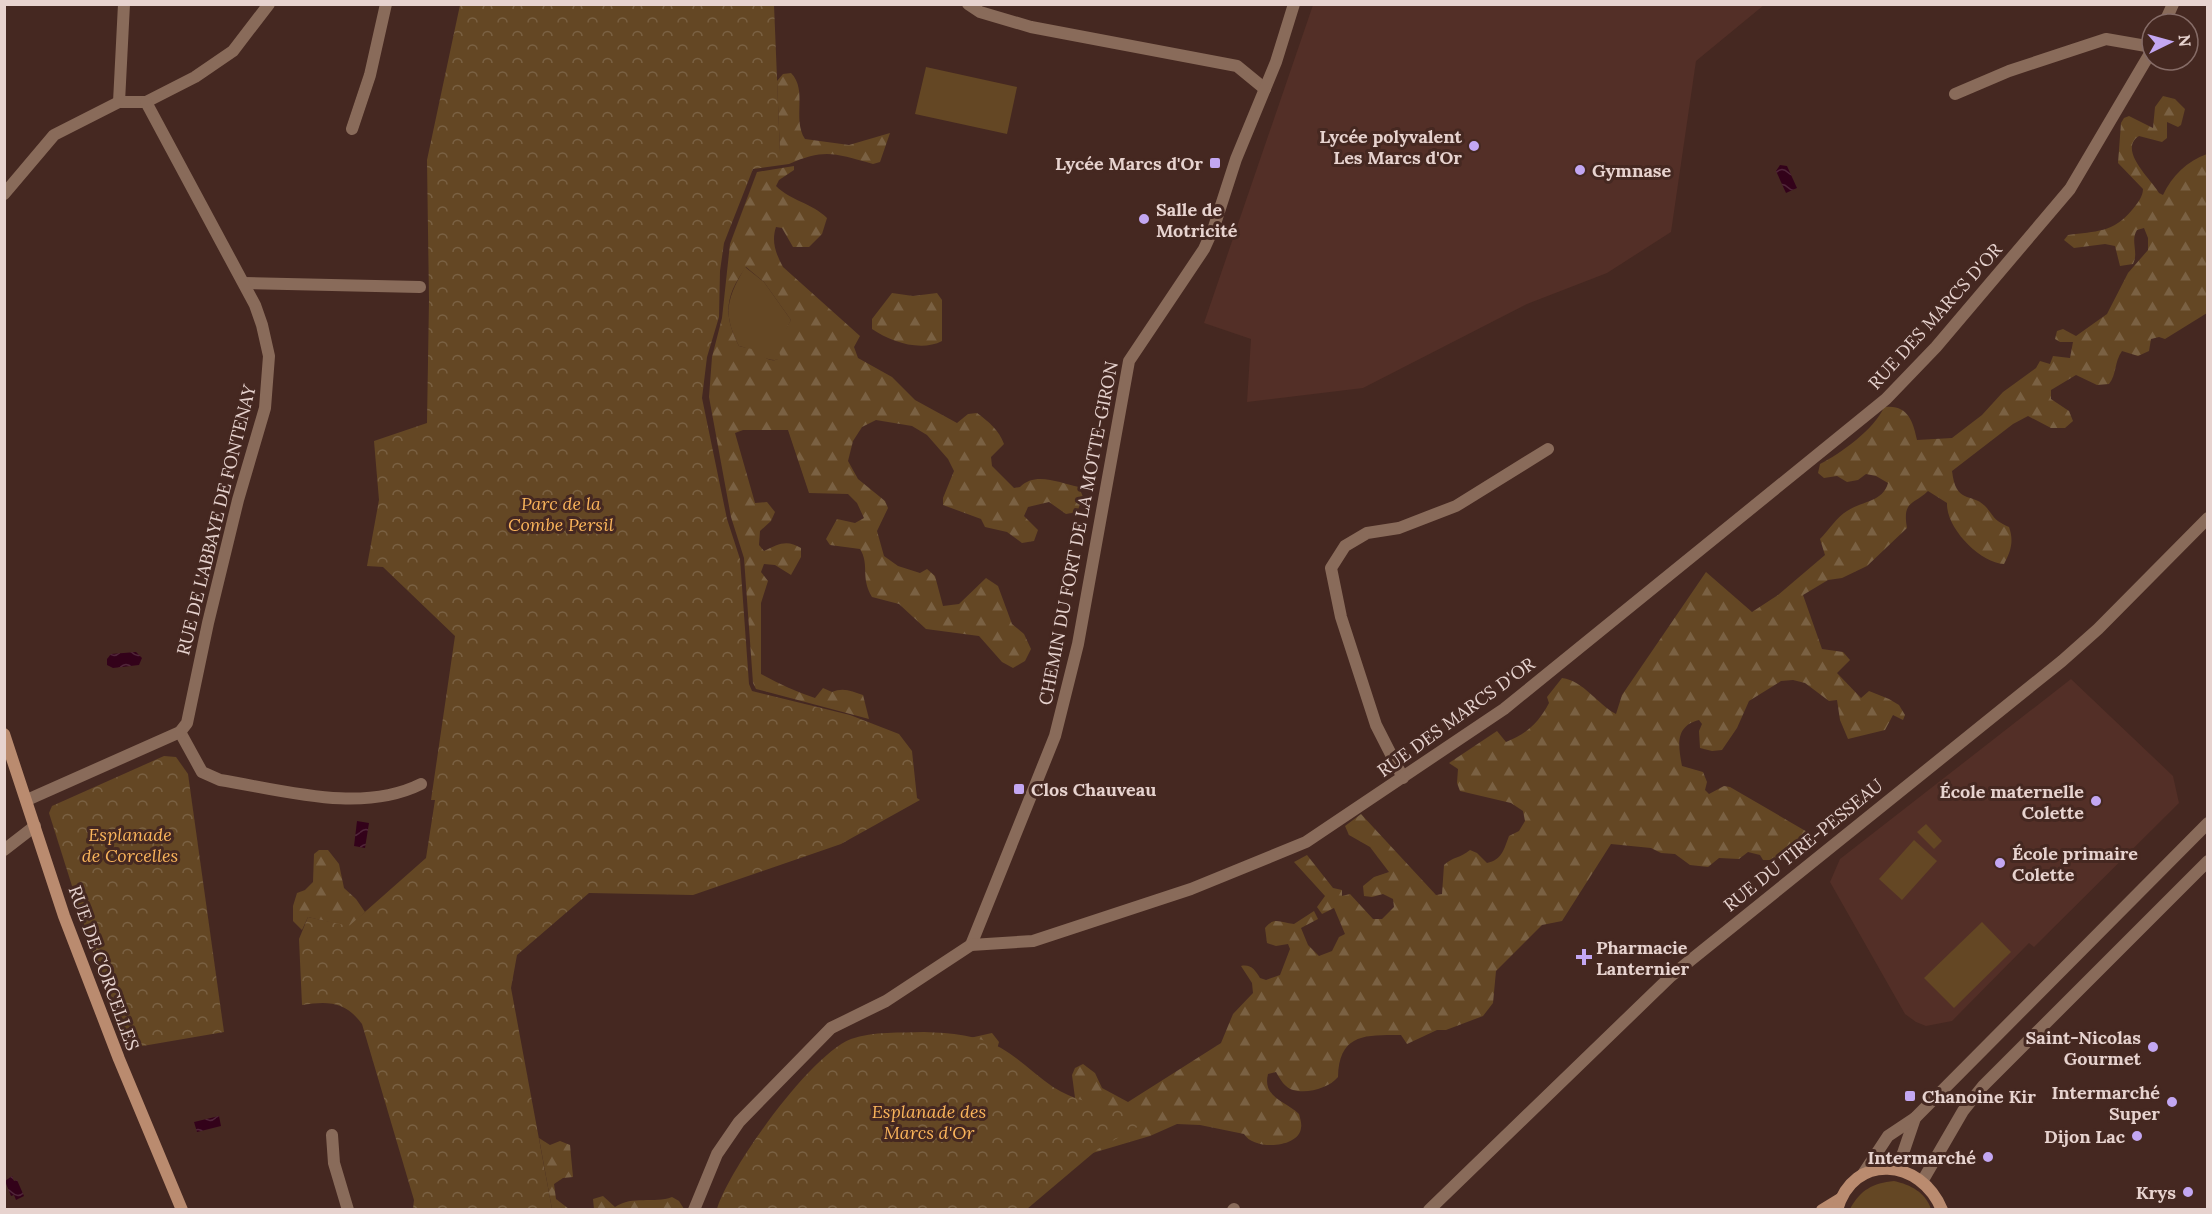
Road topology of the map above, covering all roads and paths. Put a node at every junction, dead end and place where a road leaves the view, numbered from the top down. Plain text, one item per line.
1 (124, 4) edge
2 (269, 4) edge
3 (386, 4) edge
4 (968, 4) edge
5 (1294, 4) edge
6 (2140, 46) edge
7 (2140, 69) edge
8 (1265, 89) junction
9 (1955, 94) dead end
10 (120, 102) junction
11 (146, 102) junction
12 (352, 129) dead end
13 (4, 194) edge
14 (244, 283) junction
15 (420, 287) dead end
16 (1548, 449) dead end
17 (2208, 518) edge
18 (180, 732) junction
19 (4, 734) edge
20 (1403, 778) junction
21 (421, 784) dead end
22 (27, 801) junction
23 (2208, 823) edge
24 (35, 826) junction
25 (4, 850) edge
26 (2208, 861) edge
27 (971, 945) junction
28 (1915, 1118) junction
29 (332, 1135) dead end
30 (1898, 1168) junction
31 (1863, 1174) junction
32 (1923, 1180) junction
33 (1838, 1204) edge
34 (182, 1209) edge
35 (348, 1209) edge
36 (694, 1209) edge
37 (1429, 1209) edge
38 (1822, 1209) edge
39 (1942, 1209) edge

1 - 10 street
2 - 11 street
3 - 12 street
4 - 8 street
5 - 8 street, CHEMIN DU FORT DE LA MOTTE-GIRON
6 - 9 street
7 - 20 street, RUE DES MARCS D'OR
8 - 27 street, CHEMIN DU FORT DE LA MOTTE-GIRON
10 - 11 street
10 - 13 street
11 - 14 street, RUE DE L'ABBAYE DE FONTENAY
14 - 15 street
14 - 18 street, RUE DE L'ABBAYE DE FONTENAY
16 - 20 street
17 - 37 street, RUE DU TIRE-PESSEAU
18 - 21 street
18 - 22 street
19 - 22 main road, RUE DE CORCELLES
20 - 27 street, RUE DES MARCS D'OR
22 - 24 main road, RUE DE CORCELLES
23 - 28 street
24 - 25 street
24 - 34 main road, RUE DE CORCELLES
26 - 32 street
27 - 36 street, RUE DES MARCS D'OR
28 - 30 street
28 - 31 street
29 - 35 street
30 - 31 main road
30 - 32 main road
31 - 33 main road
32 - 39 main road
33 - 38 main road

